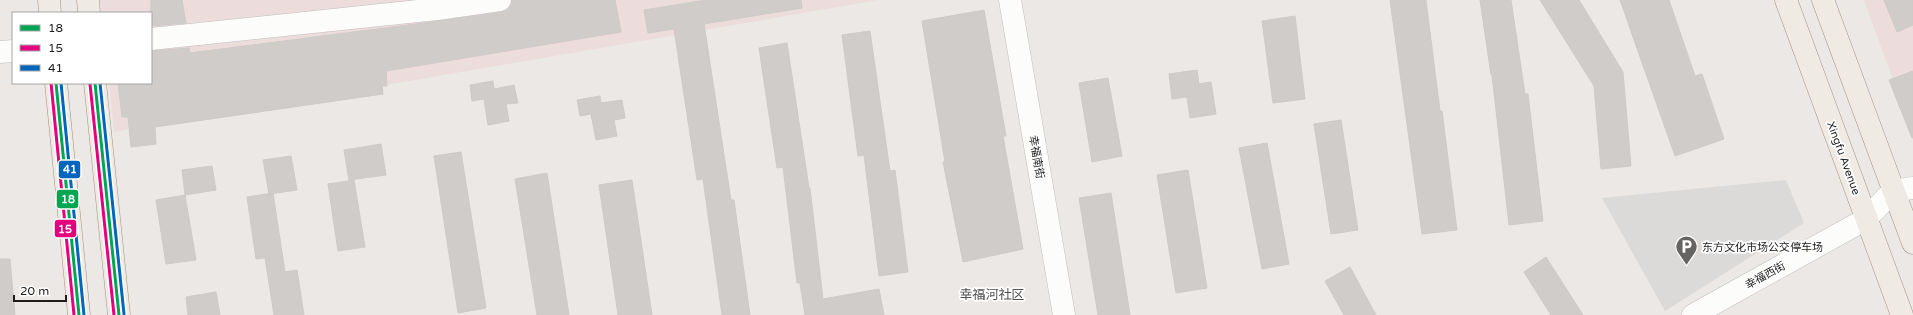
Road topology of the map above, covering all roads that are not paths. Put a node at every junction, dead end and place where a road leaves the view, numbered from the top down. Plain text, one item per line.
1 (49, 0) edge
2 (88, 0) edge
3 (500, 0) edge
4 (1010, 0) edge
5 (1786, 0) edge
6 (1823, 0) edge
7 (50, 12) edge
8 (89, 12) edge
9 (152, 39) edge
10 (12, 51) edge
11 (0, 52) edge
12 (56, 84) edge
13 (95, 84) edge
14 (1903, 190) edge
15 (1866, 220) junction
16 (1913, 244) edge
17 (79, 315) edge
18 (119, 315) edge
19 (1064, 315) edge
20 (1693, 315) edge
21 (1902, 315) edge

1 - 7 main road
2 - 8 main road
3 - 9 street
4 - 19 street, 幸福南街
5 - 15 main road, Xingfu Avenue
6 - 14 main road
10 - 11 street
12 - 17 main road
13 - 18 main road
14 - 15 street, 幸福西街
14 - 16 main road
15 - 20 street, 幸福西街
15 - 21 main road, Xingfu Avenue

